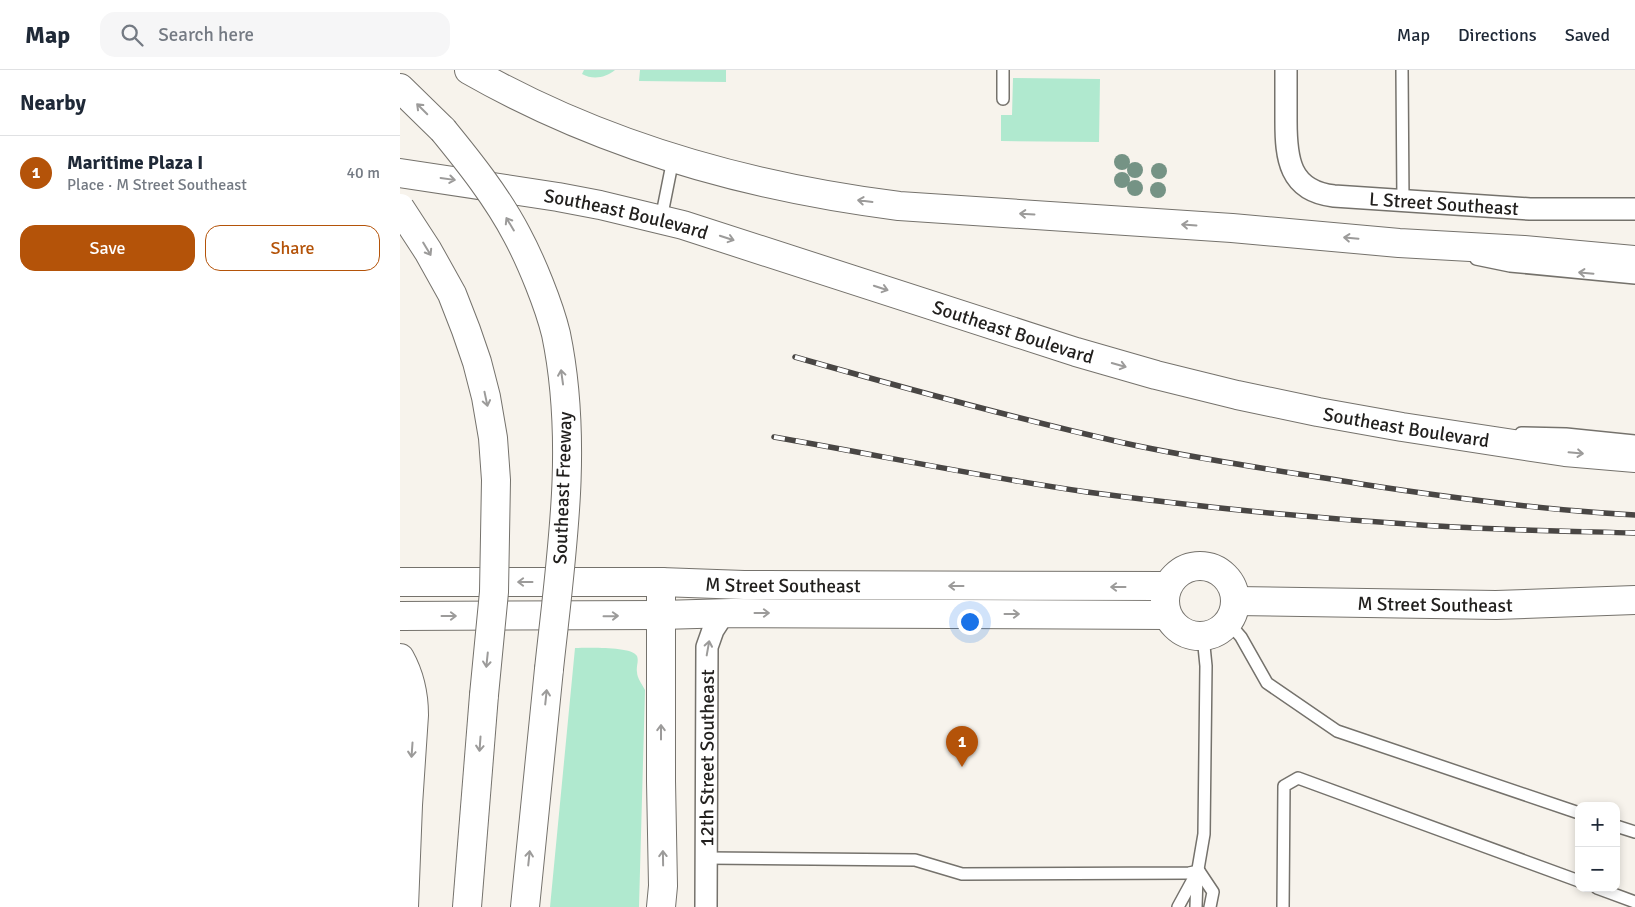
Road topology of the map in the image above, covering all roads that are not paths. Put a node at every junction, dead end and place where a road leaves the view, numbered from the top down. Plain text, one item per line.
1 (469, 70) edge
2 (1003, 70) edge
3 (1286, 70) edge
4 (1402, 70) edge
5 (400, 88) edge
6 (1003, 99) dead end
7 (673, 159) junction
8 (400, 173) edge
9 (1402, 202) junction
10 (400, 208) edge
11 (1635, 210) edge
12 (661, 219) junction
13 (1399, 243) junction
14 (1635, 260) edge
15 (1635, 278) edge
16 (1442, 432) junction
17 (1635, 441) edge
18 (1635, 458) edge
19 (400, 582) edge
20 (661, 582) junction
21 (1167, 586) junction
22 (1635, 600) edge
23 (1232, 612) junction
24 (724, 613) junction
25 (661, 615) junction
26 (1167, 615) junction
27 (400, 616) edge
28 (1203, 636) junction
29 (400, 658) edge
30 (1575, 812) edge
31 (1620, 827) edge
32 (1635, 832) edge
33 (706, 858) junction
34 (1198, 871) junction
35 (1575, 880) edge
36 (1608, 892) edge
37 (1635, 902) edge
38 (404, 907) edge
39 (467, 907) edge
40 (525, 907) edge
41 (660, 907) edge
42 (706, 907) edge
43 (1178, 907) edge
44 (1196, 907) edge
45 (1210, 907) edge
46 (1283, 907) edge

1 - 7 main road
2 - 6 lane
3 - 9 street, L Street Southeast
4 - 9 lane
40 -> 5 main road, Southeast Freeway, bridge
7 - 12 lane
13 -> 7 main road
8 -> 12 main road, Southeast Boulevard
9 - 11 street, L Street Southeast
10 -> 39 main road, bridge
12 -> 16 main road, Southeast Boulevard
13 - 14 main road
15 -> 13 lane
16 - 17 lane
16 -> 18 main road, Southeast Boulevard
20 -> 19 main road, M Street Southeast
21 -> 20 main road, M Street Southeast
20 - 25 main road
21 - 23 main road
21 - 26 main road
22 - 23 main road, M Street Southeast
23 - 28 main road
23 - 30 lane
24 - 25 main road, M Street Southeast
24 -> 26 main road, M Street Southeast
33 -> 24 street, 12th Street Southeast
27 -> 25 main road, M Street Southeast
41 -> 25 main road
26 - 28 main road
28 - 34 lane
29 -> 38 main road
31 - 32 lane
33 - 34 lane
33 - 42 street, 12th Street Southeast
34 - 43 lane
34 - 44 lane
34 - 45 lane
35 - 46 lane
36 - 37 lane

